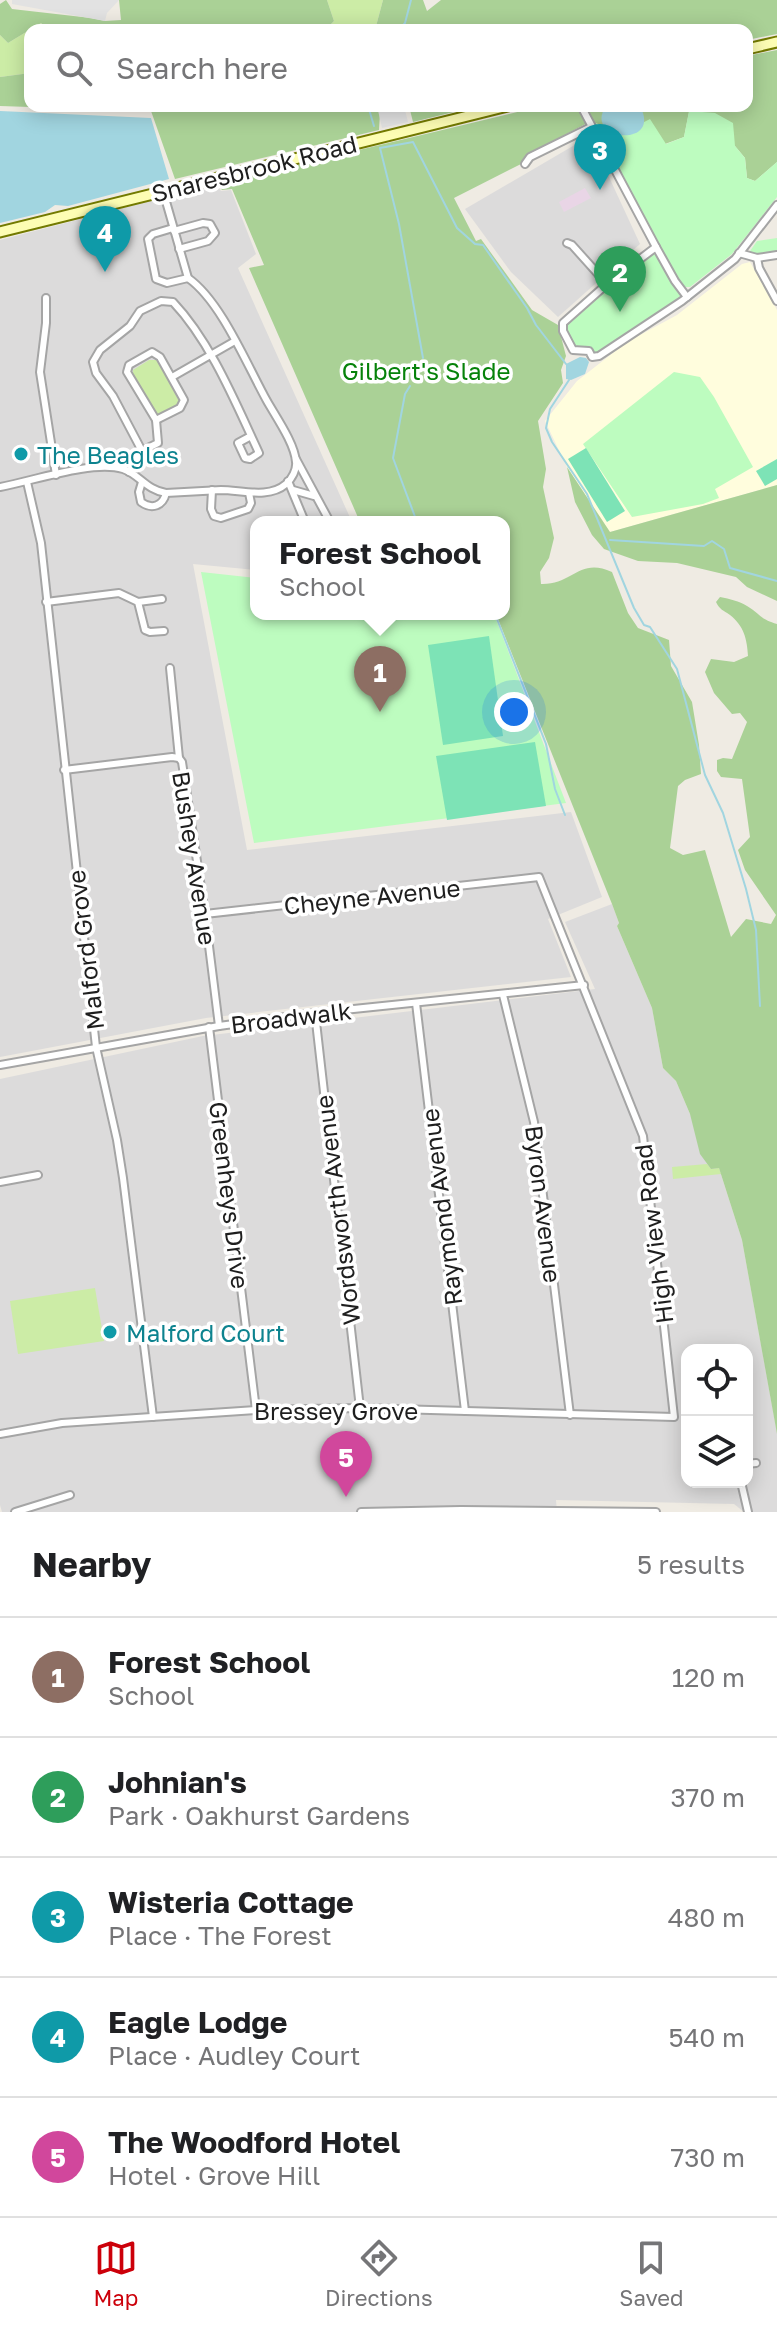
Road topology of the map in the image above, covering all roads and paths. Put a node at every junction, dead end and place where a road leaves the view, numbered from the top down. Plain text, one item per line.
1 (777, 42) edge
2 (753, 48) edge
3 (484, 112) edge
4 (584, 112) edge
5 (591, 127) junction
6 (525, 164) dead end
7 (163, 191) junction
8 (777, 205) edge
9 (174, 230) junction
10 (0, 232) edge
11 (567, 243) dead end
12 (656, 247) junction
13 (179, 249) junction
14 (739, 253) junction
15 (777, 255) edge
16 (757, 258) junction
17 (188, 278) junction
18 (607, 284) junction
19 (687, 297) junction
20 (46, 298) dead end
21 (777, 301) edge
22 (235, 341) junction
23 (210, 354) junction
24 (172, 377) junction
25 (156, 420) junction
26 (251, 436) dead end
27 (142, 451) junction
28 (296, 459) junction
29 (129, 472) junction
30 (56, 475) junction
31 (288, 481) junction
32 (27, 482) junction
33 (142, 482) junction
34 (0, 487) edge
35 (212, 490) junction
36 (293, 490) junction
37 (166, 493) junction
38 (249, 493) junction
39 (314, 496) junction
40 (303, 516) edge
41 (326, 516) edge
42 (162, 599) dead end
43 (46, 602) junction
44 (138, 602) junction
45 (164, 631) dead end
46 (170, 668) dead end
47 (179, 758) junction
48 (64, 770) junction
49 (539, 877) joint
50 (205, 914) junction
51 (584, 985) junction
52 (503, 995) junction
53 (416, 1003) junction
54 (315, 1013) junction
55 (219, 1026) junction
56 (209, 1027) junction
57 (96, 1047) junction
58 (0, 1065) edge
59 (38, 1175) dead end
60 (0, 1182) edge
61 (360, 1408) junction
62 (256, 1410) junction
63 (465, 1411) junction
64 (570, 1415) junction
65 (153, 1417) junction
66 (674, 1417) joint
67 (0, 1434) edge
68 (753, 1463) edge
69 (756, 1463) dead end
70 (742, 1488) edge
71 (70, 1495) dead end
72 (462, 1511) edge
73 (561, 1511) edge
74 (15, 1512) edge
75 (361, 1512) edge
76 (656, 1512) edge
77 (747, 1512) edge

1 - 2 street
3 - 7 street, Snaresbrook Road
4 - 5 street
5 - 6 street
5 - 12 street
7 - 9 street
7 - 10 street, Snaresbrook Road
8 - 14 street
9 - 13 street
9 - 13 street
9 - 17 street
11 - 18 street
12 - 18 street
12 - 19 street
13 - 17 street
14 - 16 street
14 - 19 street
15 - 16 street
16 - 21 street
17 - 22 street
18 - 19 street
20 - 30 street
22 - 23 street
22 - 28 street
23 - 24 street
23 - 26 street
23 - 27 street
24 - 25 street
24 - 25 street
25 - 27 street
27 - 29 street
28 - 31 street
28 - 39 street
29 - 30 street
29 - 33 street
30 - 32 street
31 - 36 street
31 - 38 street
32 - 34 street
32 - 43 street, Malford Grove
33 - 37 street
33 - 37 street
35 - 37 street
35 - 38 street
35 - 38 street
36 - 39 street
36 - 40 street
39 - 41 street
42 - 44 street
43 - 44 street
43 - 48 street, Malford Grove
44 - 45 street
46 - 47 street
47 - 48 street, Bushey Avenue
47 - 50 street, Bushey Avenue
48 - 57 street, Malford Grove
49 - 50 street, Cheyne Avenue
49 - 51 street, High View Road
50 - 55 street, Bushey Avenue
51 - 52 street, Broadwalk
51 - 66 street, High View Road
52 - 53 street, Broadwalk
52 - 64 street, Byron Avenue
53 - 54 street, Broadwalk
53 - 63 street, Raymond Avenue
54 - 55 street, Broadwalk
54 - 61 street, Wordsworth Avenue
55 - 56 street, Broadwalk
56 - 57 street, Broadwalk
56 - 62 street, Greenheys Drive
57 - 58 street, Broadwalk
57 - 65 street, Malford Grove
59 - 60 street
61 - 62 street, Bressey Grove
61 - 63 street, Bressey Grove
62 - 65 street, Bressey Grove
63 - 64 street, Bressey Grove
64 - 66 street, Bressey Grove
65 - 67 street, Bressey Grove
68 - 69 street
70 - 77 street
71 - 74 street
72 - 73 street
72 - 75 street
73 - 76 street

